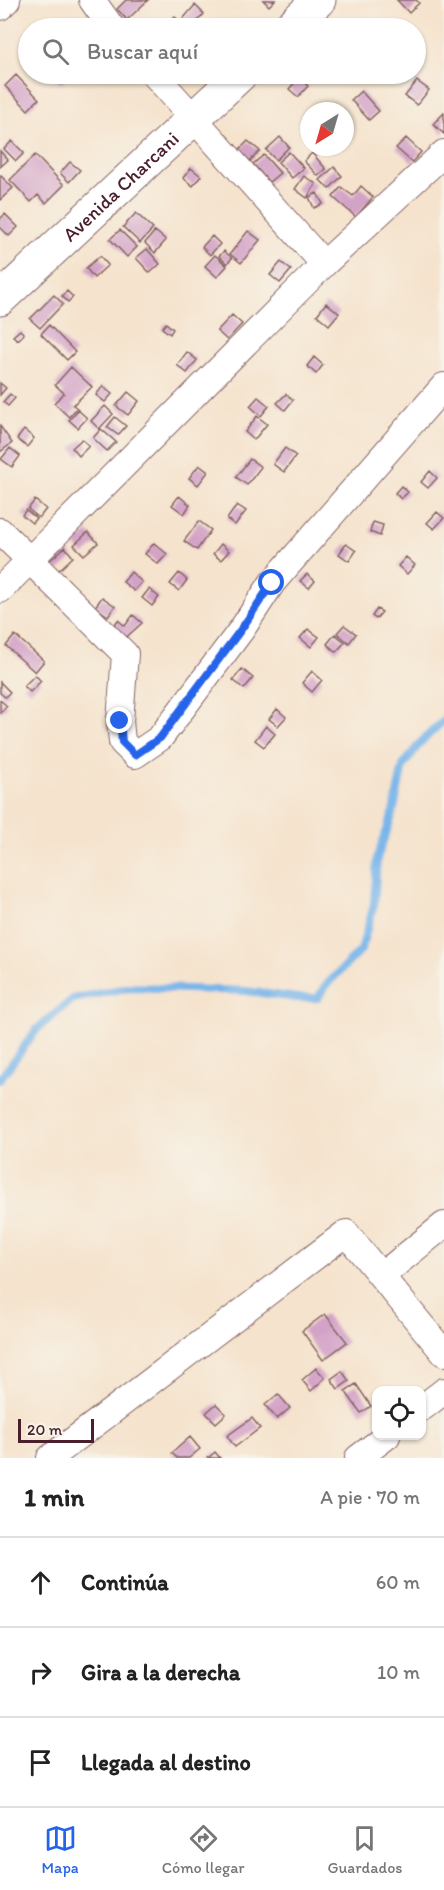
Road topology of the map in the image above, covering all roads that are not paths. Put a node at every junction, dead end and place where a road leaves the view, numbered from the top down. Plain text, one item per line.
1 (7, 0) edge
2 (92, 0) edge
3 (319, 0) edge
4 (0, 6) edge
5 (105, 18) edge
6 (300, 18) edge
7 (164, 84) edge
8 (230, 84) edge
9 (195, 117) junction
10 (444, 153) edge
11 (324, 264) junction
12 (0, 299) edge
13 (444, 386) edge
14 (0, 531) edge
15 (29, 562) junction
16 (0, 590) edge
17 (444, 1225) edge
18 (381, 1276) junction
19 (444, 1353) edge
20 (444, 1391) edge
21 (426, 1405) edge
22 (382, 1440) edge
23 (50, 1458) edge
24 (358, 1458) edge

1 - 4 street
2 - 5 street
3 - 6 main road
7 - 9 street
8 - 9 main road, Avenida Charcani
9 - 11 street
9 - 12 main road, Avenida Charcani
10 - 11 street
11 - 15 street
13 - 15 street
14 - 15 street
15 - 16 street
17 - 18 street
18 - 19 street
18 - 23 street
20 - 21 street
22 - 24 street

